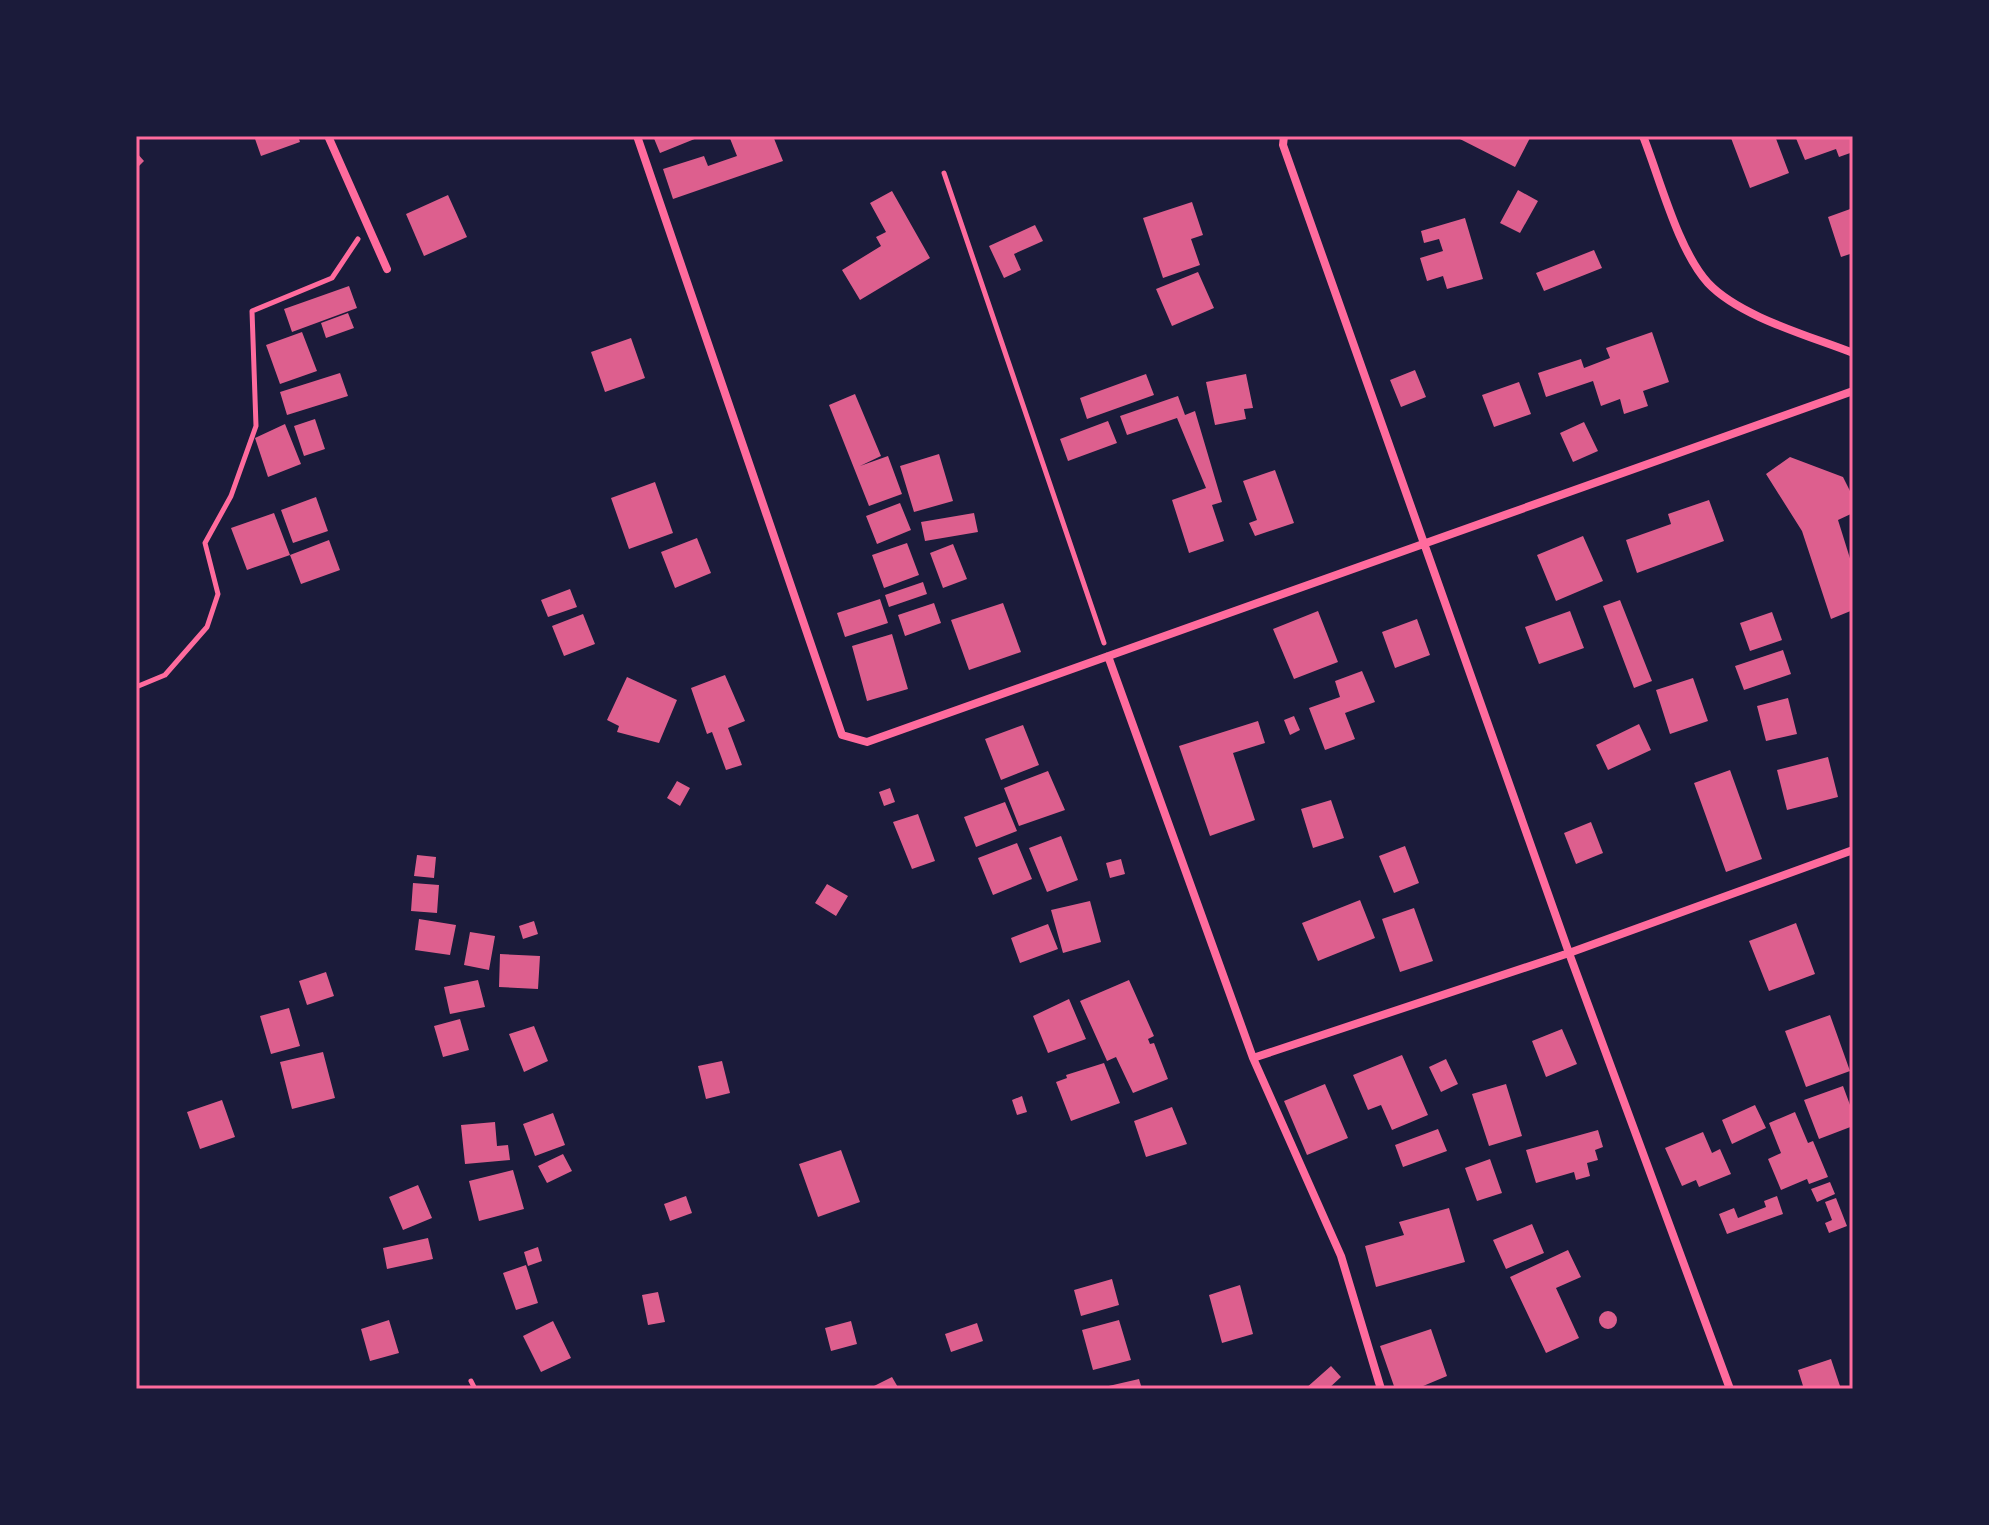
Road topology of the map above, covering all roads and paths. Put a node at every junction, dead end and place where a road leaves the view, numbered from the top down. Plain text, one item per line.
1 (328, 136) edge
2 (637, 136) edge
3 (1284, 136) edge
4 (1643, 136) edge
5 (944, 173) dead end
6 (368, 225) junction
7 (387, 269) dead end
8 (1853, 353) edge
9 (1853, 391) edge
10 (1426, 543) junction
11 (1108, 656) junction
12 (136, 687) edge
13 (1853, 850) edge
14 (1569, 953) junction
15 (1253, 1058) junction
16 (471, 1381) dead end
17 (475, 1389) edge
18 (1381, 1389) edge
19 (1730, 1389) edge

1 - 6 street
2 - 11 street
3 - 10 street
4 - 8 street
5 - 11 path
6 - 7 street
6 - 12 path
9 - 10 street
10 - 11 street
10 - 14 street
11 - 15 street
13 - 14 street
14 - 15 street
14 - 19 street
15 - 18 street
16 - 17 path

